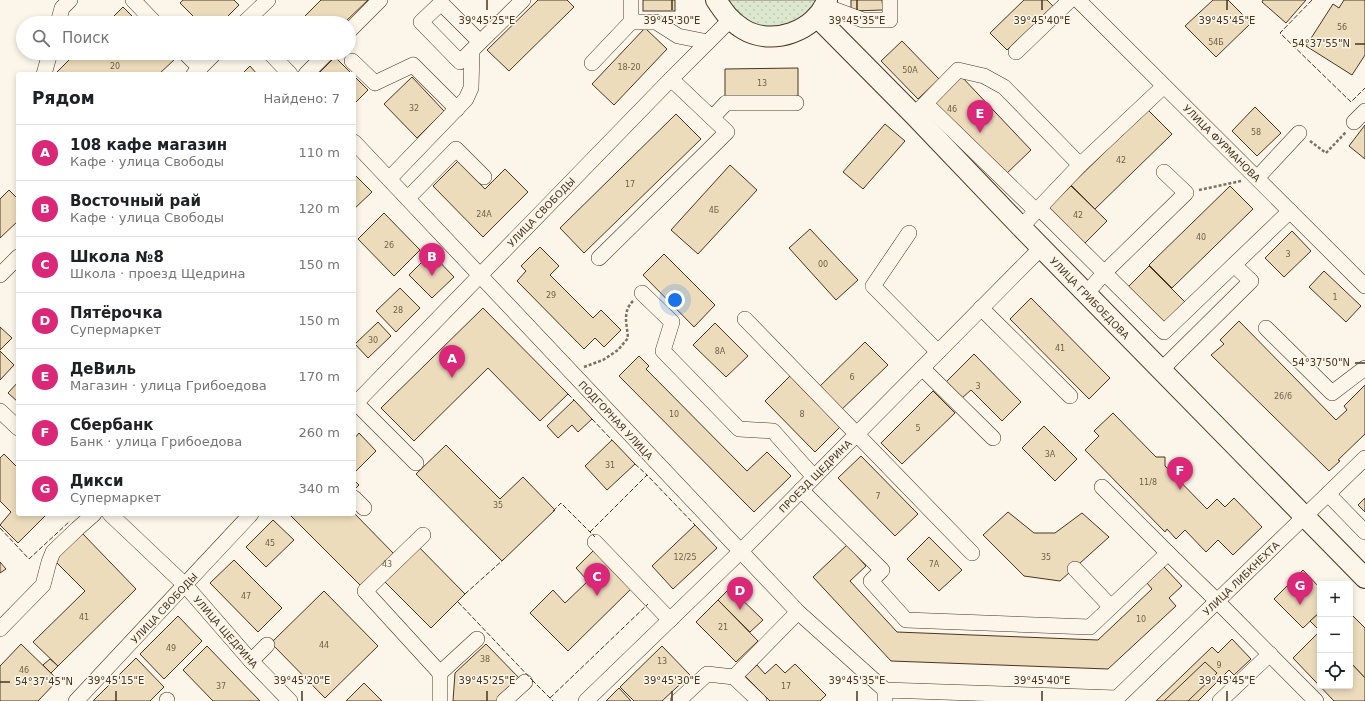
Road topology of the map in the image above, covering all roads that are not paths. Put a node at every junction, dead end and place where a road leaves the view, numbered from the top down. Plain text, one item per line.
1 (70, 0) edge
2 (133, 0) edge
3 (268, 0) edge
4 (380, 0) edge
5 (523, 0) edge
6 (631, 0) edge
7 (716, 0) edge
8 (890, 0) edge
9 (1070, 0) edge
10 (1078, 0) edge
11 (823, 8) edge
12 (60, 16) edge
13 (148, 16) edge
14 (251, 16) edge
15 (730, 20) junction
16 (631, 22) junction
17 (356, 24) edge
18 (708, 42) junction
19 (1016, 52) dead end
20 (48, 60) edge
21 (190, 60) edge
22 (208, 60) edge
23 (277, 60) edge
24 (320, 60) edge
25 (352, 61) dead end
26 (592, 63) dead end
27 (197, 71) edge
28 (45, 72) edge
29 (288, 72) edge
30 (308, 72) edge
31 (671, 79) junction
32 (1164, 86) junction
33 (796, 103) dead end
34 (457, 109) junction
35 (920, 109) junction
36 (1365, 111) edge
37 (712, 118) junction
38 (1354, 122) road end
39 (1299, 133) road end
40 (356, 144) edge
41 (1080, 165) junction
42 (1164, 172) dead end
43 (484, 177) dead end
44 (1257, 178) junction
45 (389, 179) junction
46 (408, 198) junction
47 (1038, 209) junction
48 (1290, 211) junction
49 (1021, 227) junction
50 (909, 233) dead end
51 (1041, 248) junction
52 (16, 258) edge
53 (599, 258) dead end
54 (1234, 265) junction
55 (1105, 272) junction
56 (480, 275) junction
57 (0, 276) edge
58 (1365, 286) edge
59 (642, 293) road end
60 (1086, 294) junction
61 (981, 308) junction
62 (745, 320) dead end
63 (1266, 328) dead end
64 (938, 352) junction
65 (922, 368) junction
66 (1365, 368) edge
67 (1161, 370) junction
68 (1070, 396) dead end
69 (356, 403) edge
70 (356, 405) edge
71 (0, 411) edge
72 (16, 426) edge
73 (856, 435) junction
74 (993, 438) dead end
75 (1365, 458) edge
76 (416, 463) dead end
77 (814, 477) junction
78 (1102, 487) dead end
79 (801, 490) junction
80 (1328, 494) junction
81 (91, 516) edge
82 (112, 516) edge
83 (249, 516) edge
84 (1305, 517) junction
85 (1365, 532) edge
86 (423, 535) dead end
87 (595, 542) dead end
88 (740, 552) junction
89 (972, 553) dead end
90 (1168, 553) junction
91 (1075, 569) dead end
92 (1365, 578) edge
93 (185, 585) junction
94 (1217, 601) junction
95 (1111, 607) junction
96 (798, 612) junction
97 (670, 620) junction
98 (0, 629) edge
99 (477, 639) dead end
100 (267, 645) dead end
101 (1270, 654) junction
102 (251, 661) junction
103 (440, 674) junction
104 (734, 677) junction
105 (525, 682) dead end
106 (885, 695) edge
107 (674, 699) edge
108 (1117, 699) edge
109 (76, 701) edge
110 (290, 701) edge
111 (440, 701) edge
112 (504, 701) edge
113 (586, 701) edge
114 (759, 701) edge
115 (1220, 701) edge
116 (1316, 701) edge

1 - 12 street
2 - 13 street
3 - 14 street
4 - 17 street
5 - 34 street
6 - 16 street
7 - 15 main road
8 - 11 street
9 - 19 street
10 - 32 street, УЛИЦА ФУРМАНОВА
11 - 15 main road
11 - 35 main road, УЛИЦА ГРИБОЕДОВА
15 - 18 street, УЛИЦА СВОБОДЫ
16 - 18 street
16 - 26 street
18 - 31 street, УЛИЦА СВОБОДЫ
20 - 28 street
21 - 27 street
22 - 27 street
23 - 29 street
24 - 30 street
25 - 34 street
31 - 37 street
31 - 56 street, УЛИЦА СВОБОДЫ
32 - 41 street
32 - 44 street, УЛИЦА ФУРМАНОВА
33 - 37 street
34 - 45 street
35 - 41 street
35 - 47 street
35 - 49 main road, УЛИЦА ГРИБОЕДОВА
36 - 38 street
37 - 53 street
39 - 44 street
40 - 45 street, ПОДГОРНАЯ УЛИЦА
41 - 47 street
42 - 55 street
43 - 46 street
44 - 48 street, УЛИЦА ФУРМАНОВА
45 - 46 street, ПОДГОРНАЯ УЛИЦА
46 - 56 street, ПОДГОРНАЯ УЛИЦА
47 - 49 street
47 - 55 street
48 - 54 street
48 - 58 street, УЛИЦА ФУРМАНОВА
49 - 51 main road, УЛИЦА ГРИБОЕДОВА
50 - 64 street
51 - 60 main road, УЛИЦА ГРИБОЕДОВА
51 - 61 street, ПРОЕЗД ЩЕДРИНА
52 - 57 street
54 - 55 street
54 - 67 street
55 - 60 street
56 - 69 street, УЛИЦА СВОБОДЫ
56 - 88 street, ПОДГОРНАЯ УЛИЦА
59 - 77 street
60 - 67 main road, УЛИЦА ГРИБОЕДОВА
61 - 64 street, ПРОЕЗД ЩЕДРИНА
61 - 68 street
62 - 73 street
63 - 66 street
64 - 65 street, ПРОЕЗД ЩЕДРИНА
65 - 73 street, ПРОЕЗД ЩЕДРИНА
65 - 74 street
67 - 84 main road, УЛИЦА ГРИБОЕДОВА
70 - 76 street
71 - 72 street
73 - 77 street, ПРОЕЗД ЩЕДРИНА
73 - 89 street
75 - 80 street, УЛИЦА ЛИБКНЕХТА
77 - 79 street, ПРОЕЗД ЩЕДРИНА
78 - 90 street
79 - 88 street, ПРОЕЗД ЩЕДРИНА
79 - 95 street
80 - 84 street, УЛИЦА ЛИБКНЕХТА
80 - 85 street
81 - 98 street
82 - 93 street, УЛИЦА ЩЕДРИНА
83 - 93 street, УЛИЦА СВОБОДЫ
84 - 92 main road, УЛИЦА ГРИБОЕДОВА
84 - 94 street, УЛИЦА ЛИБКНЕХТА
86 - 103 street
87 - 97 street
88 - 96 street, ПОДГОРНАЯ УЛИЦА
88 - 97 street, ПРОЕЗД ЩЕДРИНА
90 - 94 street
90 - 95 street
91 - 95 street
93 - 102 street, УЛИЦА ЩЕДРИНА
93 - 109 street, УЛИЦА СВОБОДЫ
94 - 101 street
94 - 108 street, УЛИЦА ЛИБКНЕХТА
96 - 104 street
96 - 106 street, ПОДГОРНАЯ УЛИЦА
97 - 113 street, ПРОЕЗД ЩЕДРИНА
99 - 103 street
100 - 102 street
101 - 115 street
101 - 116 street
102 - 110 street, УЛИЦА ЩЕДРИНА
103 - 111 street
104 - 107 street
104 - 114 street
105 - 112 street
106 - 108 street

